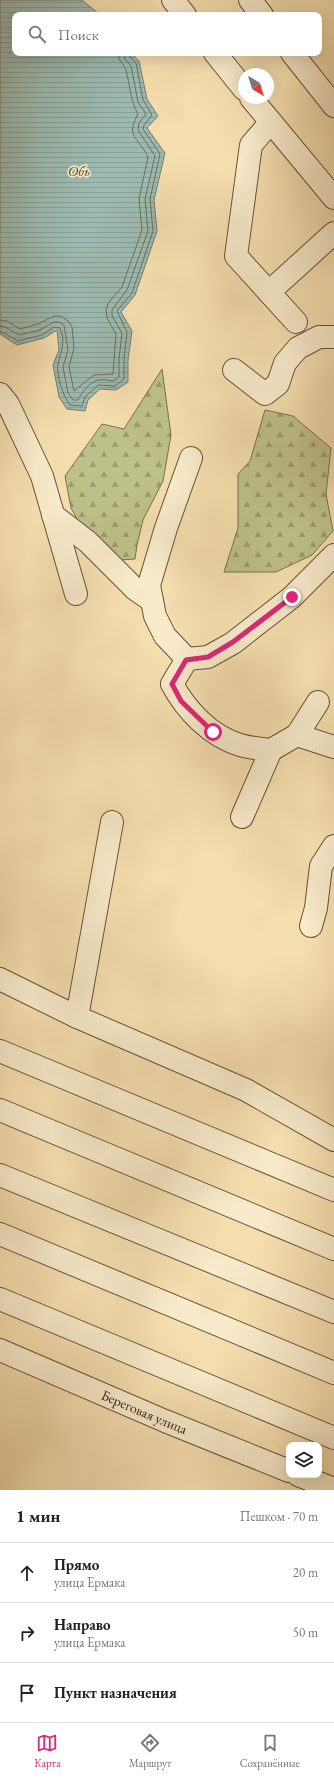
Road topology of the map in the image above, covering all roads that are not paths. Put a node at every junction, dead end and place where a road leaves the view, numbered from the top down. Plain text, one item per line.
1 (174, 0) edge
2 (250, 0) edge
3 (183, 12) edge
4 (260, 12) edge
5 (217, 56) edge
6 (294, 56) edge
7 (238, 82) edge
8 (256, 104) edge
9 (334, 106) edge
10 (270, 123) junction
11 (334, 198) edge
12 (334, 233) edge
13 (269, 292) junction
14 (296, 322) dead end
15 (334, 338) edge
16 (234, 370) dead end
17 (0, 394) edge
18 (191, 458) dead end
19 (53, 515) junction
20 (334, 555) edge
21 (76, 594) dead end
22 (152, 601) junction
23 (186, 660) junction
24 (318, 702) dead end
25 (297, 735) junction
26 (334, 747) edge
27 (271, 750) junction
28 (242, 817) dead end
29 (112, 822) dead end
30 (334, 846) edge
31 (312, 926) dead end
32 (0, 979) edge
33 (77, 1017) junction
34 (0, 1051) edge
35 (0, 1110) edge
36 (334, 1140) edge
37 (0, 1175) edge
38 (334, 1190) edge
39 (0, 1234) edge
40 (334, 1249) edge
41 (0, 1299) edge
42 (334, 1312) edge
43 (0, 1350) edge
44 (334, 1373) edge
45 (334, 1438) edge
46 (286, 1470) edge
47 (306, 1478) edge
48 (334, 1489) edge

1 - 3 street
2 - 4 street
5 - 7 street
6 - 9 street
8 - 10 street
10 - 11 street
10 - 13 street
12 - 13 street
13 - 14 street
15 - 16 street
17 - 19 street
18 - 22 street
19 - 21 street
19 - 22 street
20 - 23 street
22 - 23 street
23 - 27 street
24 - 25 street
25 - 26 street
25 - 27 street
27 - 28 street
29 - 33 street
30 - 31 street
32 - 33 street
33 - 36 street
34 - 38 street
35 - 40 street
37 - 42 street
39 - 44 street
41 - 45 street
43 - 46 street, Береговая улица
47 - 48 street

